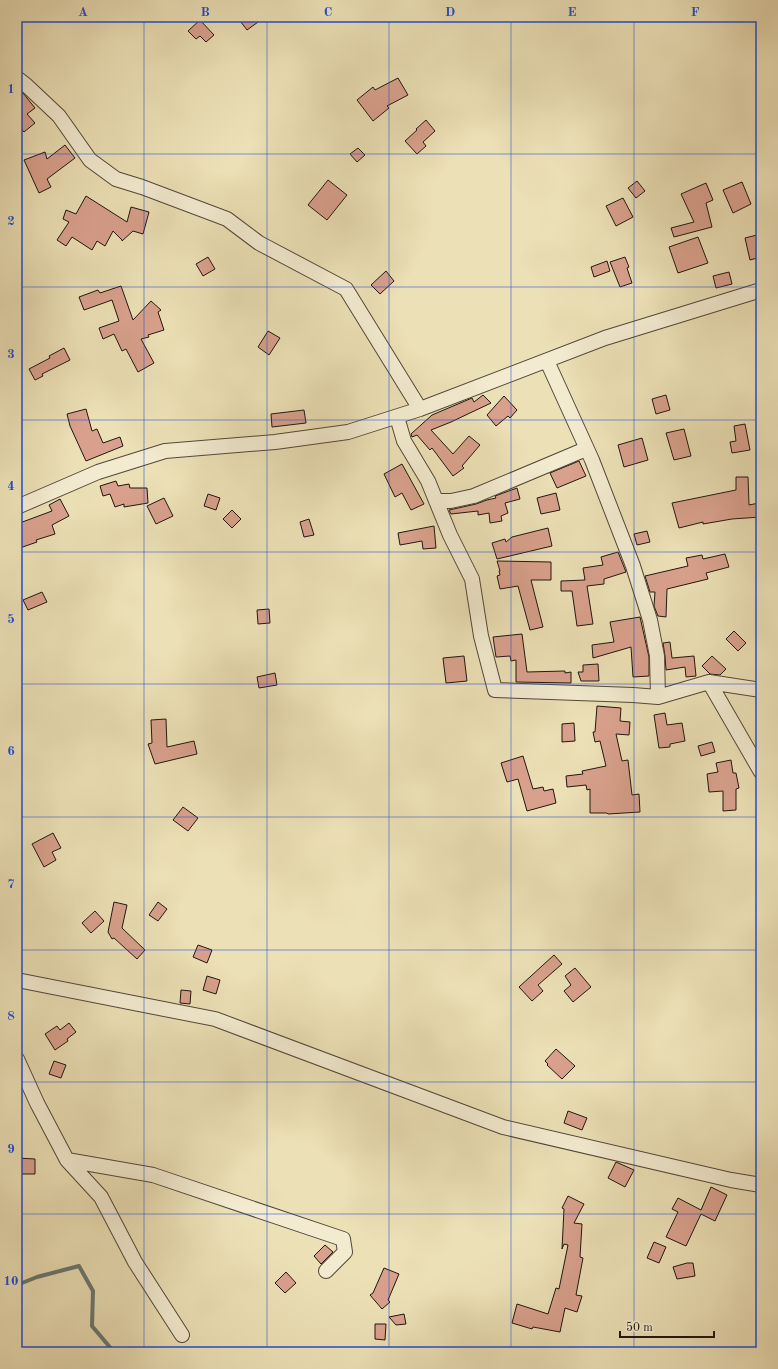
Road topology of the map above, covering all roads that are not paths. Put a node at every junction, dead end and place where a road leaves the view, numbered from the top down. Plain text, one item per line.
1 (17, 78) edge
2 (761, 290) edge
3 (547, 361) junction
4 (420, 409) junction
5 (397, 417) junction
6 (586, 449) junction
7 (436, 501) junction
8 (17, 507) edge
9 (709, 682) junction
10 (761, 690) edge
11 (658, 697) junction
12 (761, 772) edge
13 (17, 980) edge
14 (17, 1059) edge
15 (68, 1160) junction
16 (761, 1185) edge
17 (326, 1271) dead end
18 (182, 1336) dead end

1 - 4 street
2 - 3 street
3 - 4 street
3 - 6 street
4 - 5 street
5 - 7 street
5 - 8 street
6 - 7 street
6 - 11 street
7 - 11 street
9 - 10 street
9 - 11 street
9 - 12 street
13 - 16 street
14 - 15 street
15 - 17 street
15 - 18 street

